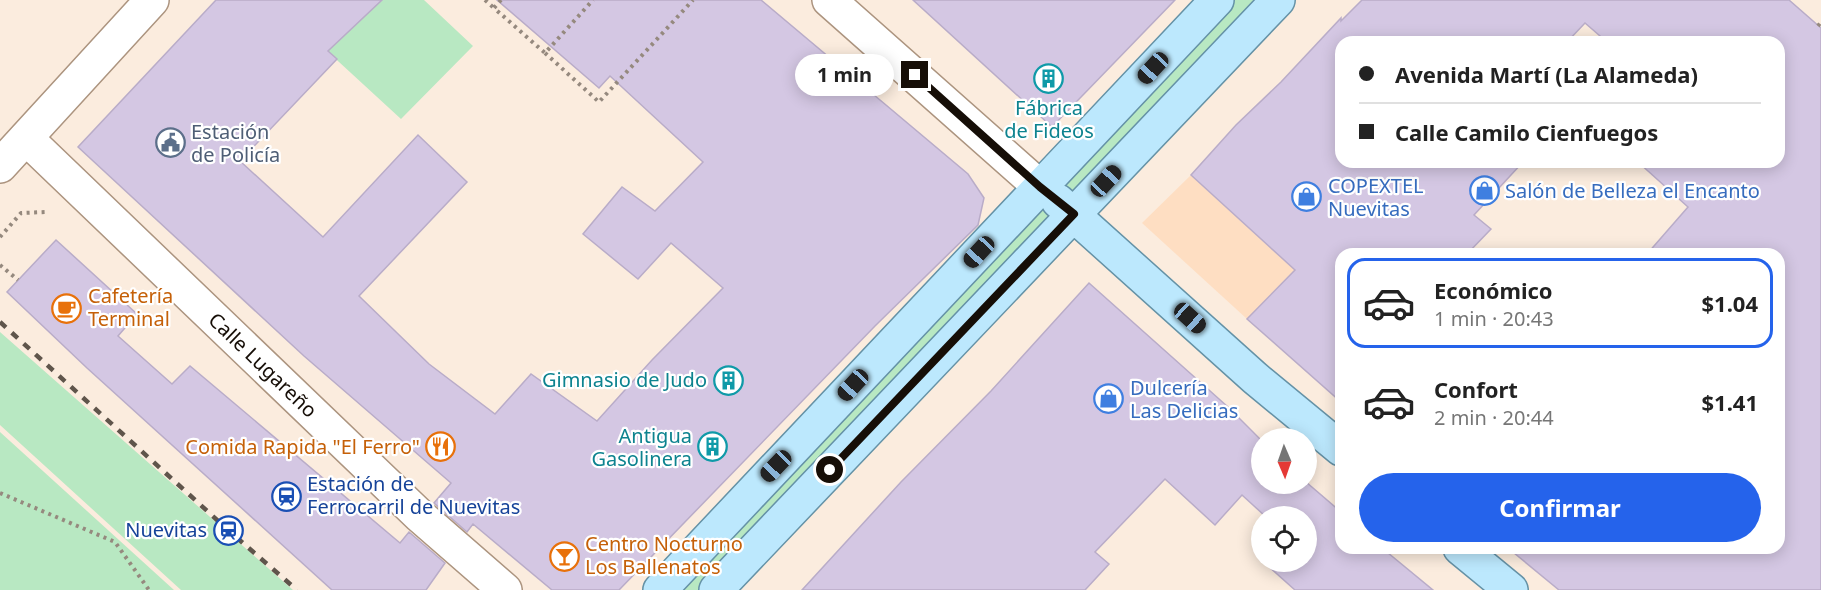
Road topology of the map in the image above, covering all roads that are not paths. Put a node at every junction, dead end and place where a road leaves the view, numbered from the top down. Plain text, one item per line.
1 (152, 0) edge
2 (830, 0) edge
3 (1217, 0) edge
4 (1278, 0) edge
5 (26, 138) junction
6 (0, 166) edge
7 (1040, 187) junction
8 (1074, 214) junction
9 (1335, 444) edge
10 (1467, 554) edge
11 (505, 590) edge
12 (660, 590) edge
13 (717, 590) edge
14 (1511, 590) edge

1 - 5 street
2 - 7 street
3 - 7 main road
4 - 8 main road
5 - 6 street
5 - 11 street, Calle Lugareño
7 - 8 main road
7 - 12 main road
8 - 9 main road
8 - 13 main road
10 - 14 main road

